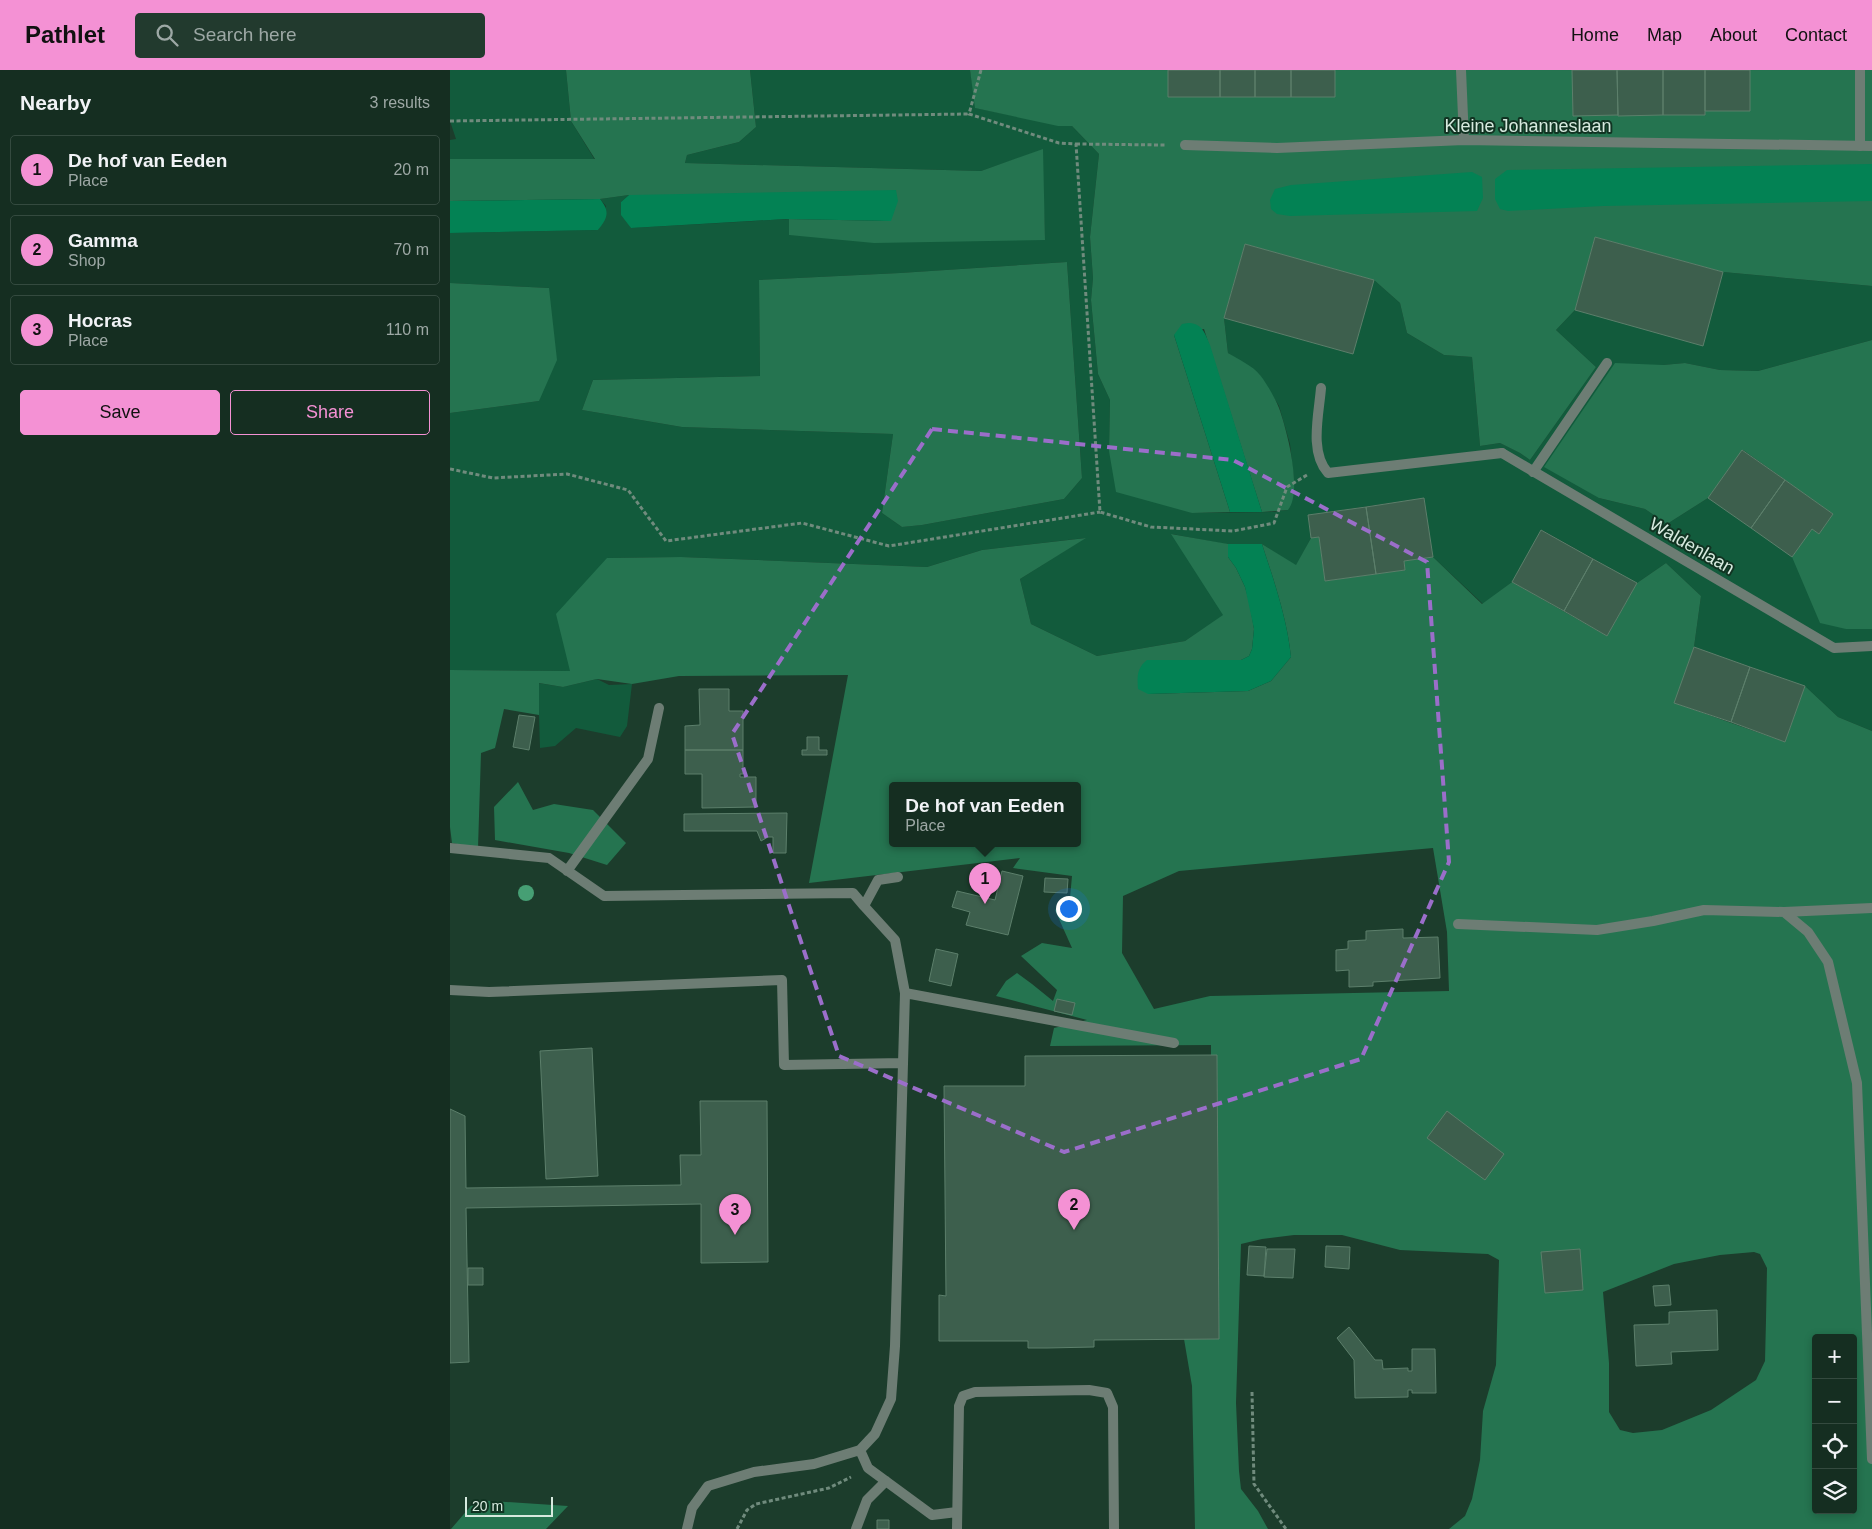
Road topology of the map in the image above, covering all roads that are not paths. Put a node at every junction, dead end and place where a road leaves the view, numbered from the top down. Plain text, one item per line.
1 (1461, 70) edge
2 (1860, 70) edge
3 (1464, 140) junction
4 (1184, 146) road end
5 (1860, 146) junction
6 (1872, 146) edge
7 (1607, 363) dead end
8 (1321, 388) dead end
9 (1533, 472) junction
10 (1872, 646) edge
11 (659, 708) dead end
12 (450, 848) edge
13 (567, 871) junction
14 (898, 877) dead end
15 (864, 906) junction
16 (1872, 908) edge
17 (1784, 912) junction
18 (1458, 924) dead end
19 (450, 990) edge
20 (905, 993) junction
21 (1174, 1043) dead end
22 (902, 1063) junction
23 (860, 1450) junction
24 (1872, 1459) edge
25 (886, 1481) junction
26 (957, 1512) junction
27 (687, 1529) edge
28 (856, 1529) edge
29 (957, 1529) edge
30 (1114, 1529) edge

1 - 3 street
2 - 5 street
3 - 4 street, Kleine Johanneslaan
3 - 5 street, Kleine Johanneslaan
5 - 6 street, Kleine Johanneslaan
7 - 9 street
8 - 9 street, Waldenlaan
9 - 10 street, Waldenlaan
11 - 13 street
12 - 13 street
13 - 15 street
14 - 15 street
15 - 20 street
16 - 17 street
17 - 18 street
17 - 24 street
19 - 22 street
20 - 21 street
20 - 22 street
22 - 23 street
23 - 25 street
23 - 27 street
25 - 26 street
25 - 28 street
26 - 29 street
26 - 30 street

